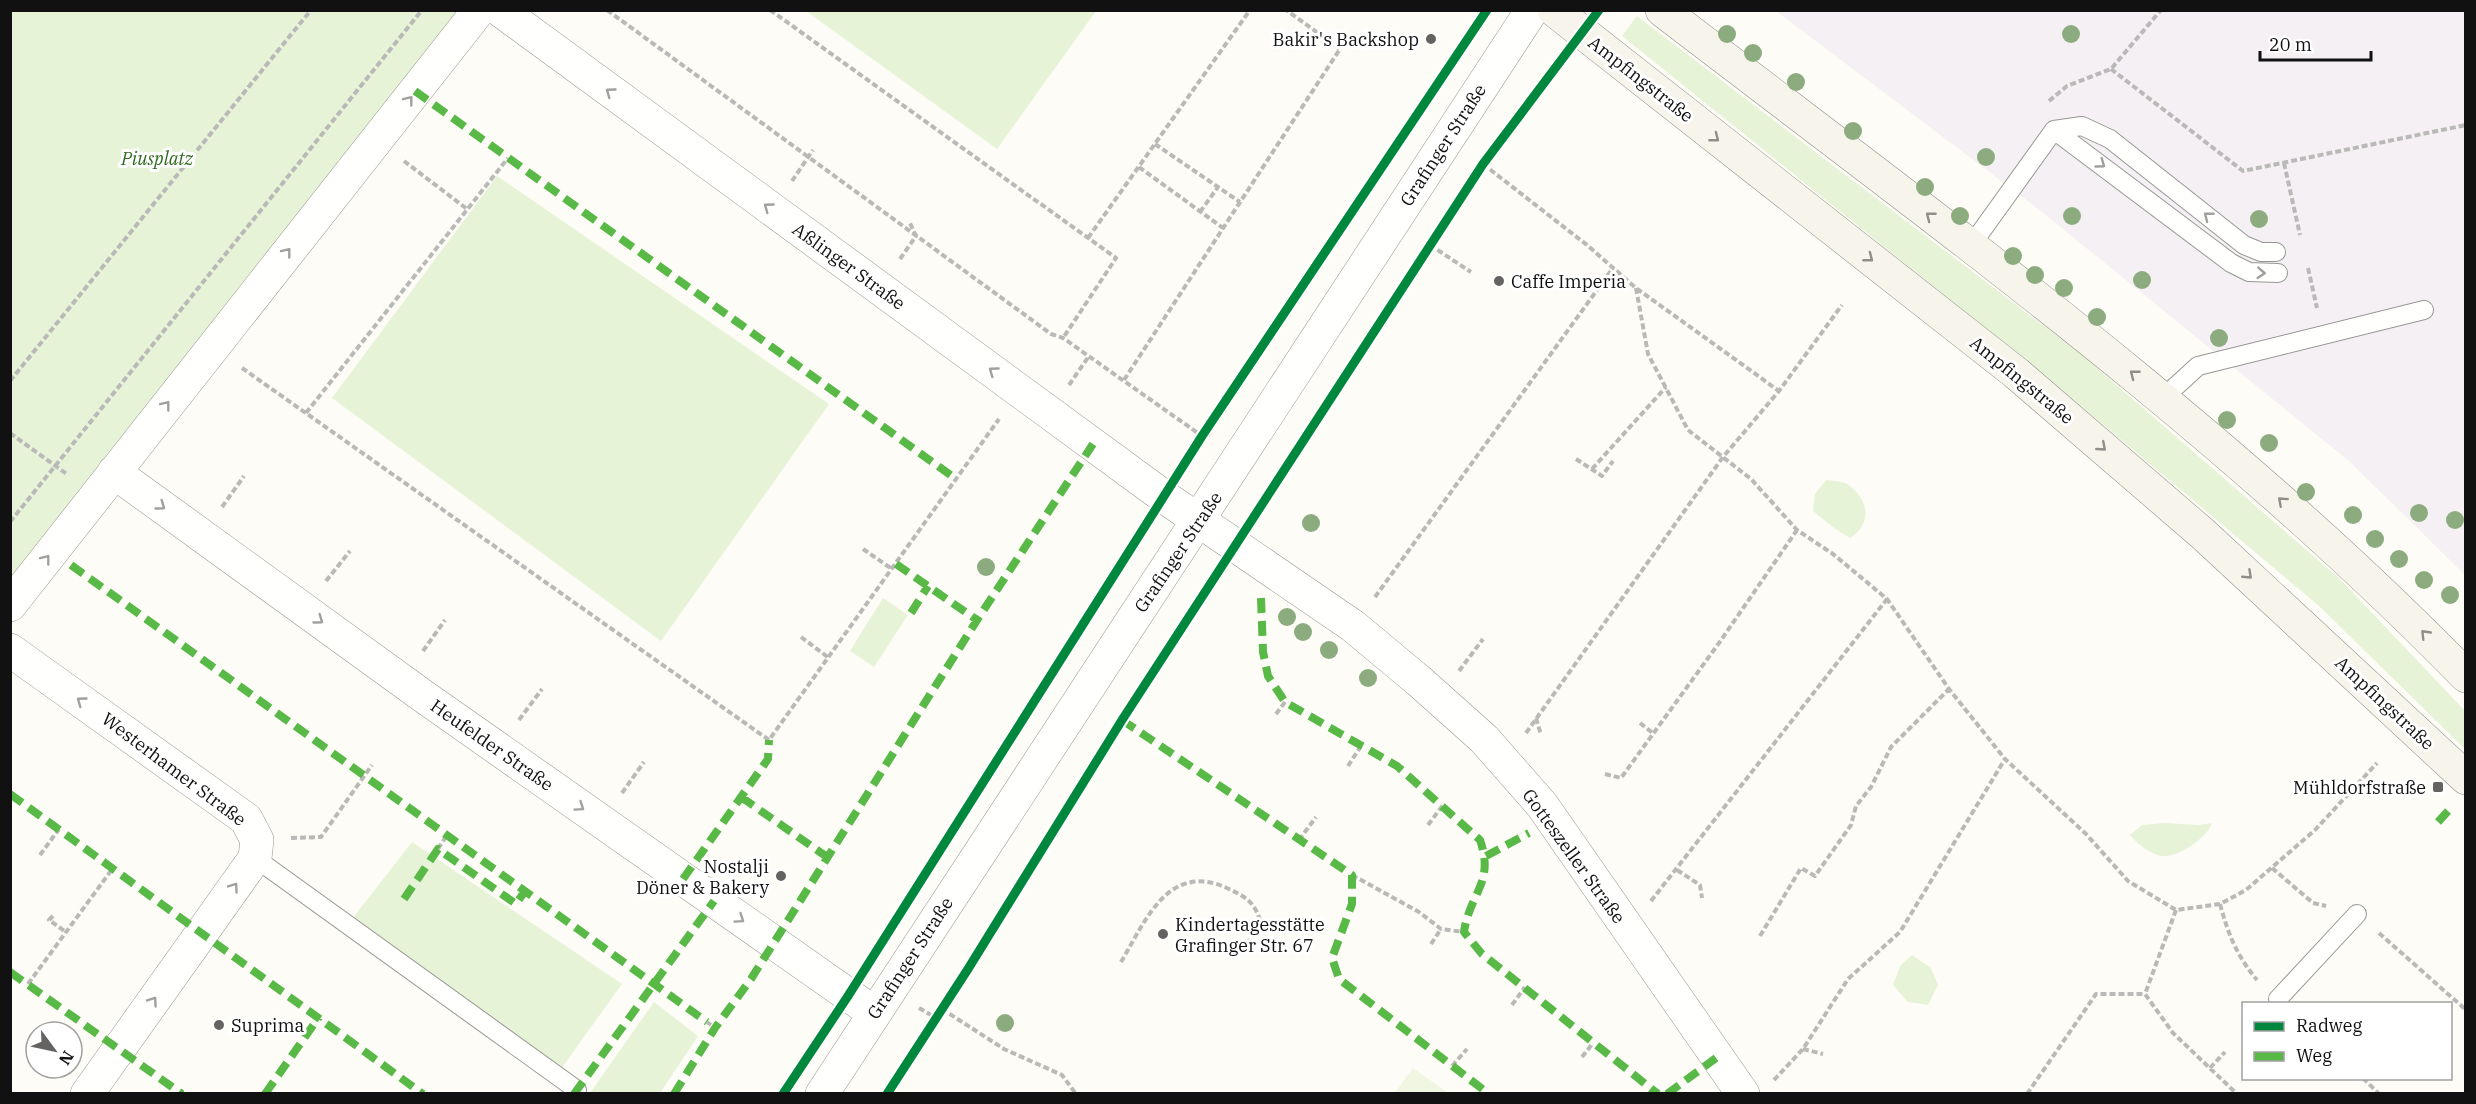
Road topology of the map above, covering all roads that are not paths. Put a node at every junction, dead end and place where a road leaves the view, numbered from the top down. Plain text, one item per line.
1 (479, 10) edge
2 (500, 10) edge
3 (1532, 10) edge
4 (1554, 10) edge
5 (1662, 10) edge
6 (2054, 130) junction
7 (1970, 247) junction
8 (2276, 252) dead end
9 (2277, 273) dead end
10 (2424, 310) dead end
11 (2163, 398) junction
12 (104, 484) junction
13 (1199, 520) junction
14 (10, 605) edge
15 (10, 650) edge
16 (2466, 676) edge
17 (2466, 778) edge
18 (256, 849) junction
19 (2357, 914) dead end
20 (2278, 999) road end
21 (874, 1013) junction
22 (1757, 1088) edge
23 (577, 1090) dead end
24 (87, 1094) edge
25 (822, 1094) edge

12 -> 1 street
13 -> 2 street, Aßlinger Straße
3 - 13 street, Grafinger Straße
4 -> 17 main road, Ampfingstraße
7 -> 5 main road
6 - 7 lane
8 -> 6 lane
6 -> 9 lane
11 -> 7 main road
10 - 11 lane
16 -> 11 main road
14 -> 12 street
12 -> 21 street, Heufelder Straße
13 - 21 street, Grafinger Straße
13 - 22 street, Gotteszeller Straße
18 -> 15 street, Westerhamer Straße
18 - 23 lane
24 -> 18 street
19 - 20 lane
21 - 25 street, Grafinger Straße

